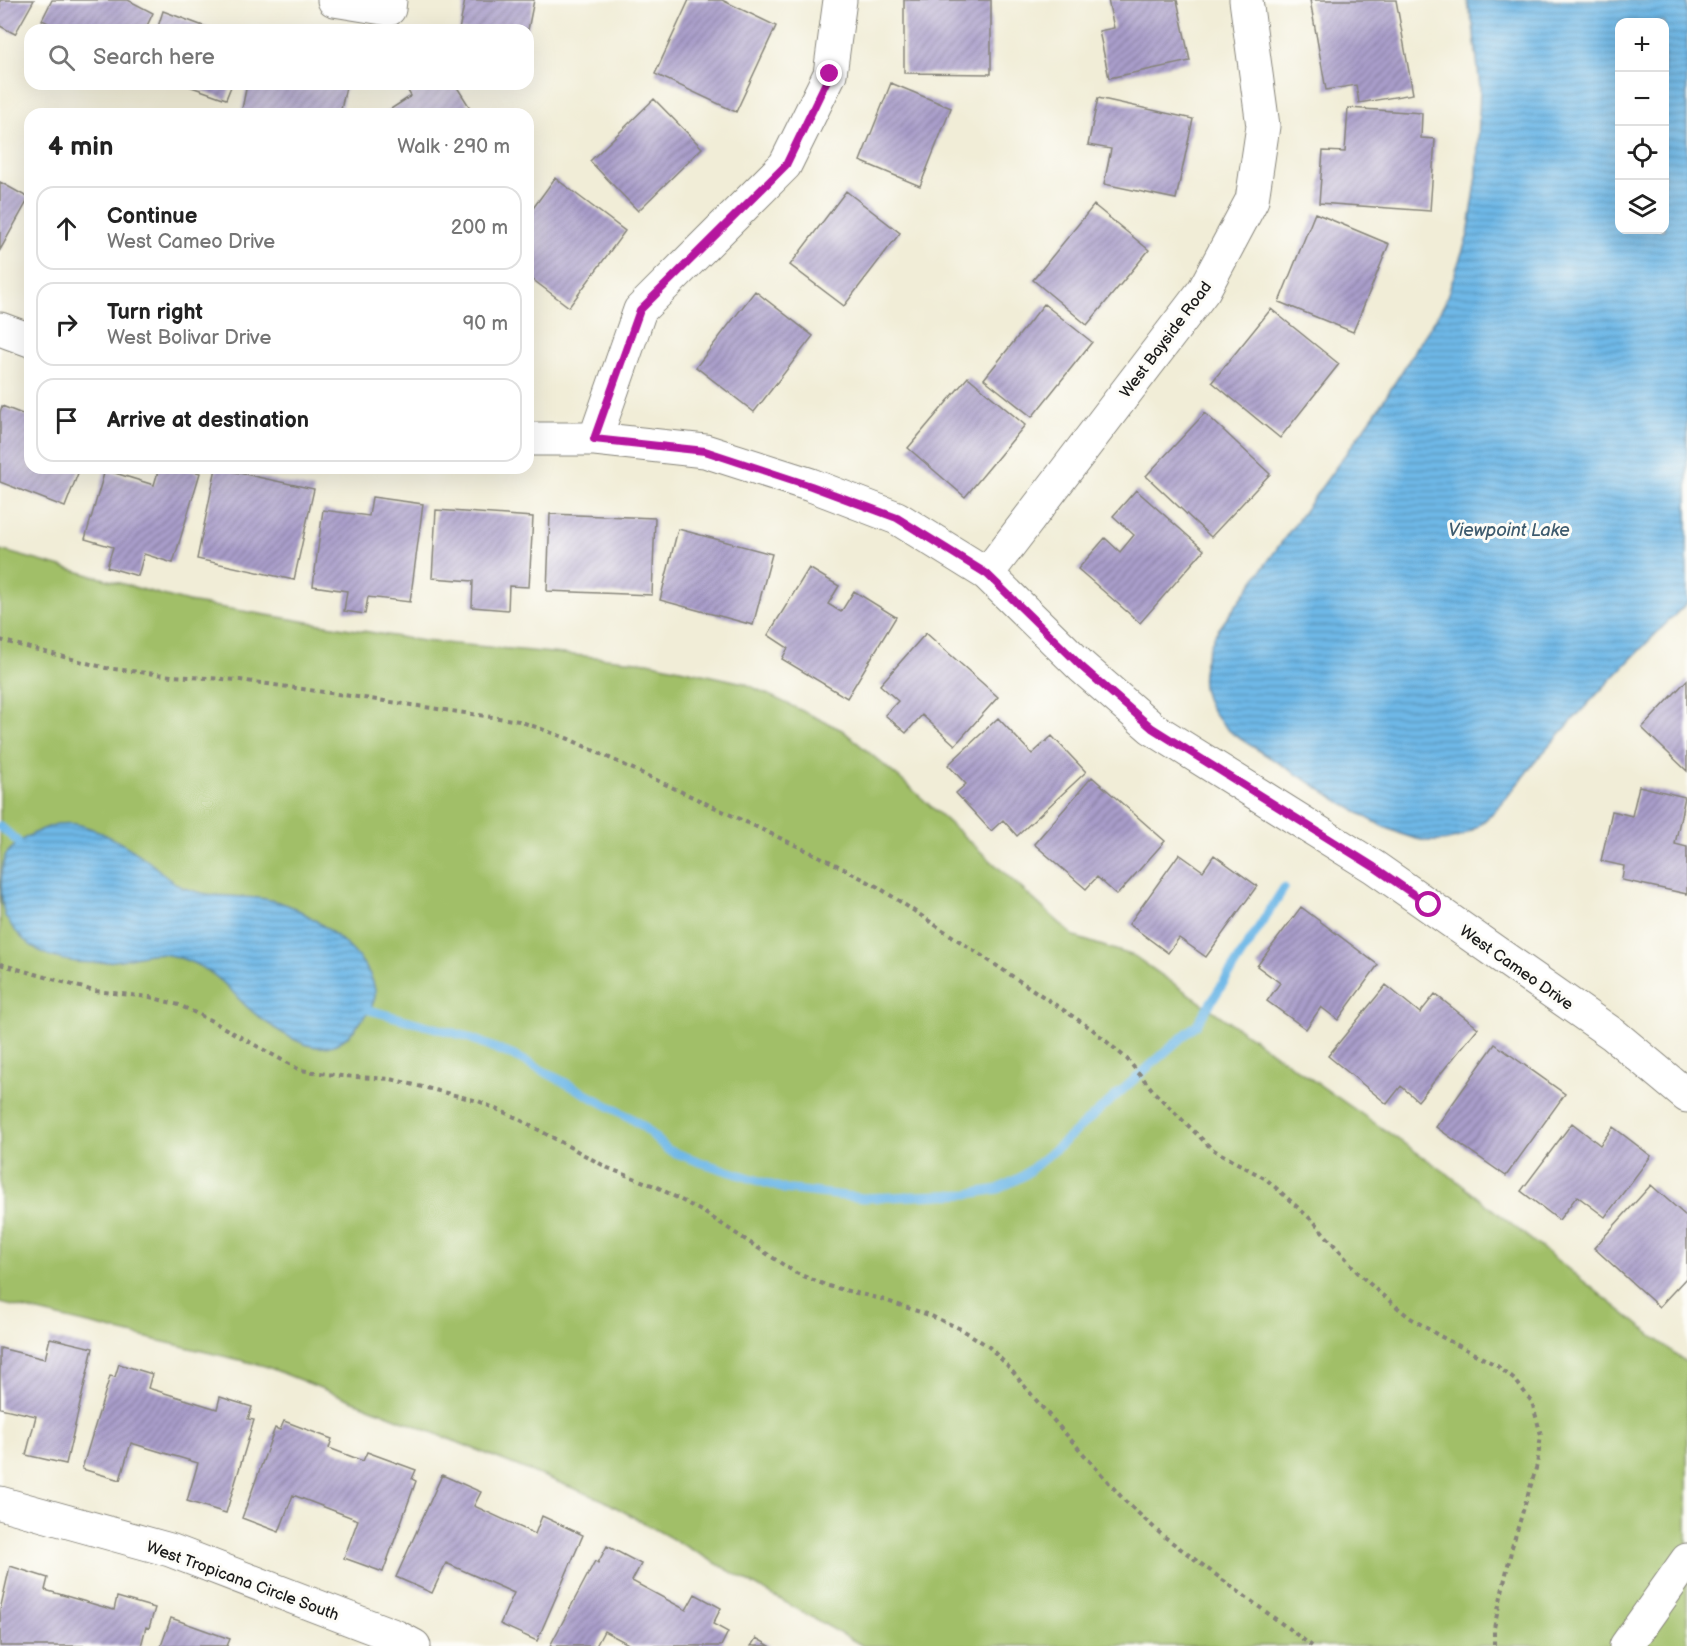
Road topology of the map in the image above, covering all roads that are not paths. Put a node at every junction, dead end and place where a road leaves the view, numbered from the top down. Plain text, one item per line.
1 (334, 0) edge
2 (390, 0) edge
3 (840, 0) edge
4 (1246, 0) edge
5 (0, 329) edge
6 (24, 338) edge
7 (534, 439) edge
8 (594, 439) junction
9 (987, 574) junction
10 (1687, 1096) edge
11 (0, 1503) edge
12 (1687, 1560) edge
13 (414, 1646) edge
14 (1626, 1646) edge

1 - 2 street
3 - 8 street
4 - 9 street, West Bayside Road
5 - 6 street
7 - 8 street, West Cameo Drive
8 - 9 street, West Cameo Drive
9 - 10 street, West Cameo Drive
11 - 13 street, West Tropicana Circle South
12 - 14 street

